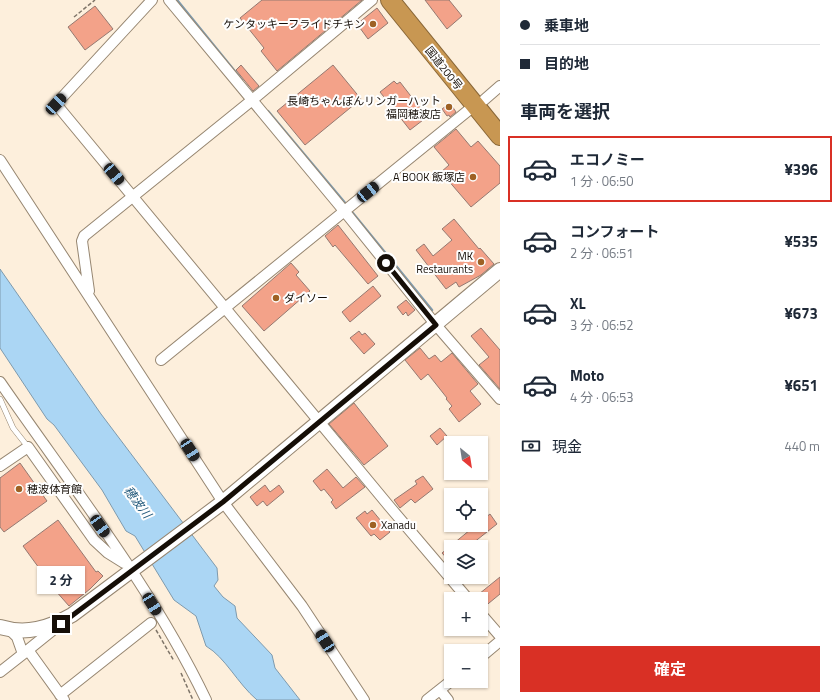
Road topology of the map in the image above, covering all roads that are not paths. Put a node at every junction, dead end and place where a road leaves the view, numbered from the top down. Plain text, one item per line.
1 (152, 0) edge
2 (169, 0) edge
3 (372, 0) edge
4 (390, 0) edge
5 (402, 0) edge
6 (500, 86) edge
7 (251, 101) junction
8 (479, 102) junction
9 (500, 119) edge
10 (500, 136) edge
11 (0, 160) edge
12 (134, 196) junction
13 (345, 212) junction
14 (500, 270) edge
15 (89, 295) junction
16 (227, 308) junction
17 (436, 325) junction
18 (161, 360) dead end
19 (0, 382) edge
20 (0, 398) edge
21 (500, 399) edge
22 (320, 421) junction
23 (28, 447) junction
24 (0, 466) edge
25 (223, 502) junction
26 (131, 568) junction
27 (462, 592) edge
28 (72, 615) junction
29 (488, 622) edge
30 (151, 623) dead end
31 (5, 628) edge
32 (500, 636) edge
33 (500, 641) edge
34 (488, 651) edge
35 (25, 652) junction
36 (0, 672) edge
37 (444, 687) edge
38 (440, 690) junction
39 (62, 698) edge
40 (206, 700) edge
41 (364, 700) edge
42 (427, 700) edge
43 (448, 700) edge

1 - 12 street
2 - 7 street
3 - 7 street
4 - 8 highway, 国道200号
5 - 8 highway, 国道200号
6 - 8 street
7 - 12 street
7 - 13 street
8 - 9 highway, 国道200号
8 - 10 highway, 国道200号
8 - 13 street
11 - 15 street
12 - 15 street
12 - 16 street
13 - 16 street
13 - 17 street
14 - 17 street
15 - 25 street
16 - 18 street
16 - 22 street
17 - 21 street
17 - 22 street
19 - 26 street
20 - 23 lane
22 - 25 street
22 - 27 street
23 - 24 street
23 - 26 street
25 - 26 street
25 - 41 street
26 - 28 street
26 - 40 street
28 - 31 street
28 - 35 street
29 - 32 street
30 - 39 street
31 - 35 street
33 - 34 street
35 - 36 street
35 - 39 street
37 - 38 street
38 - 42 street
38 - 43 street

